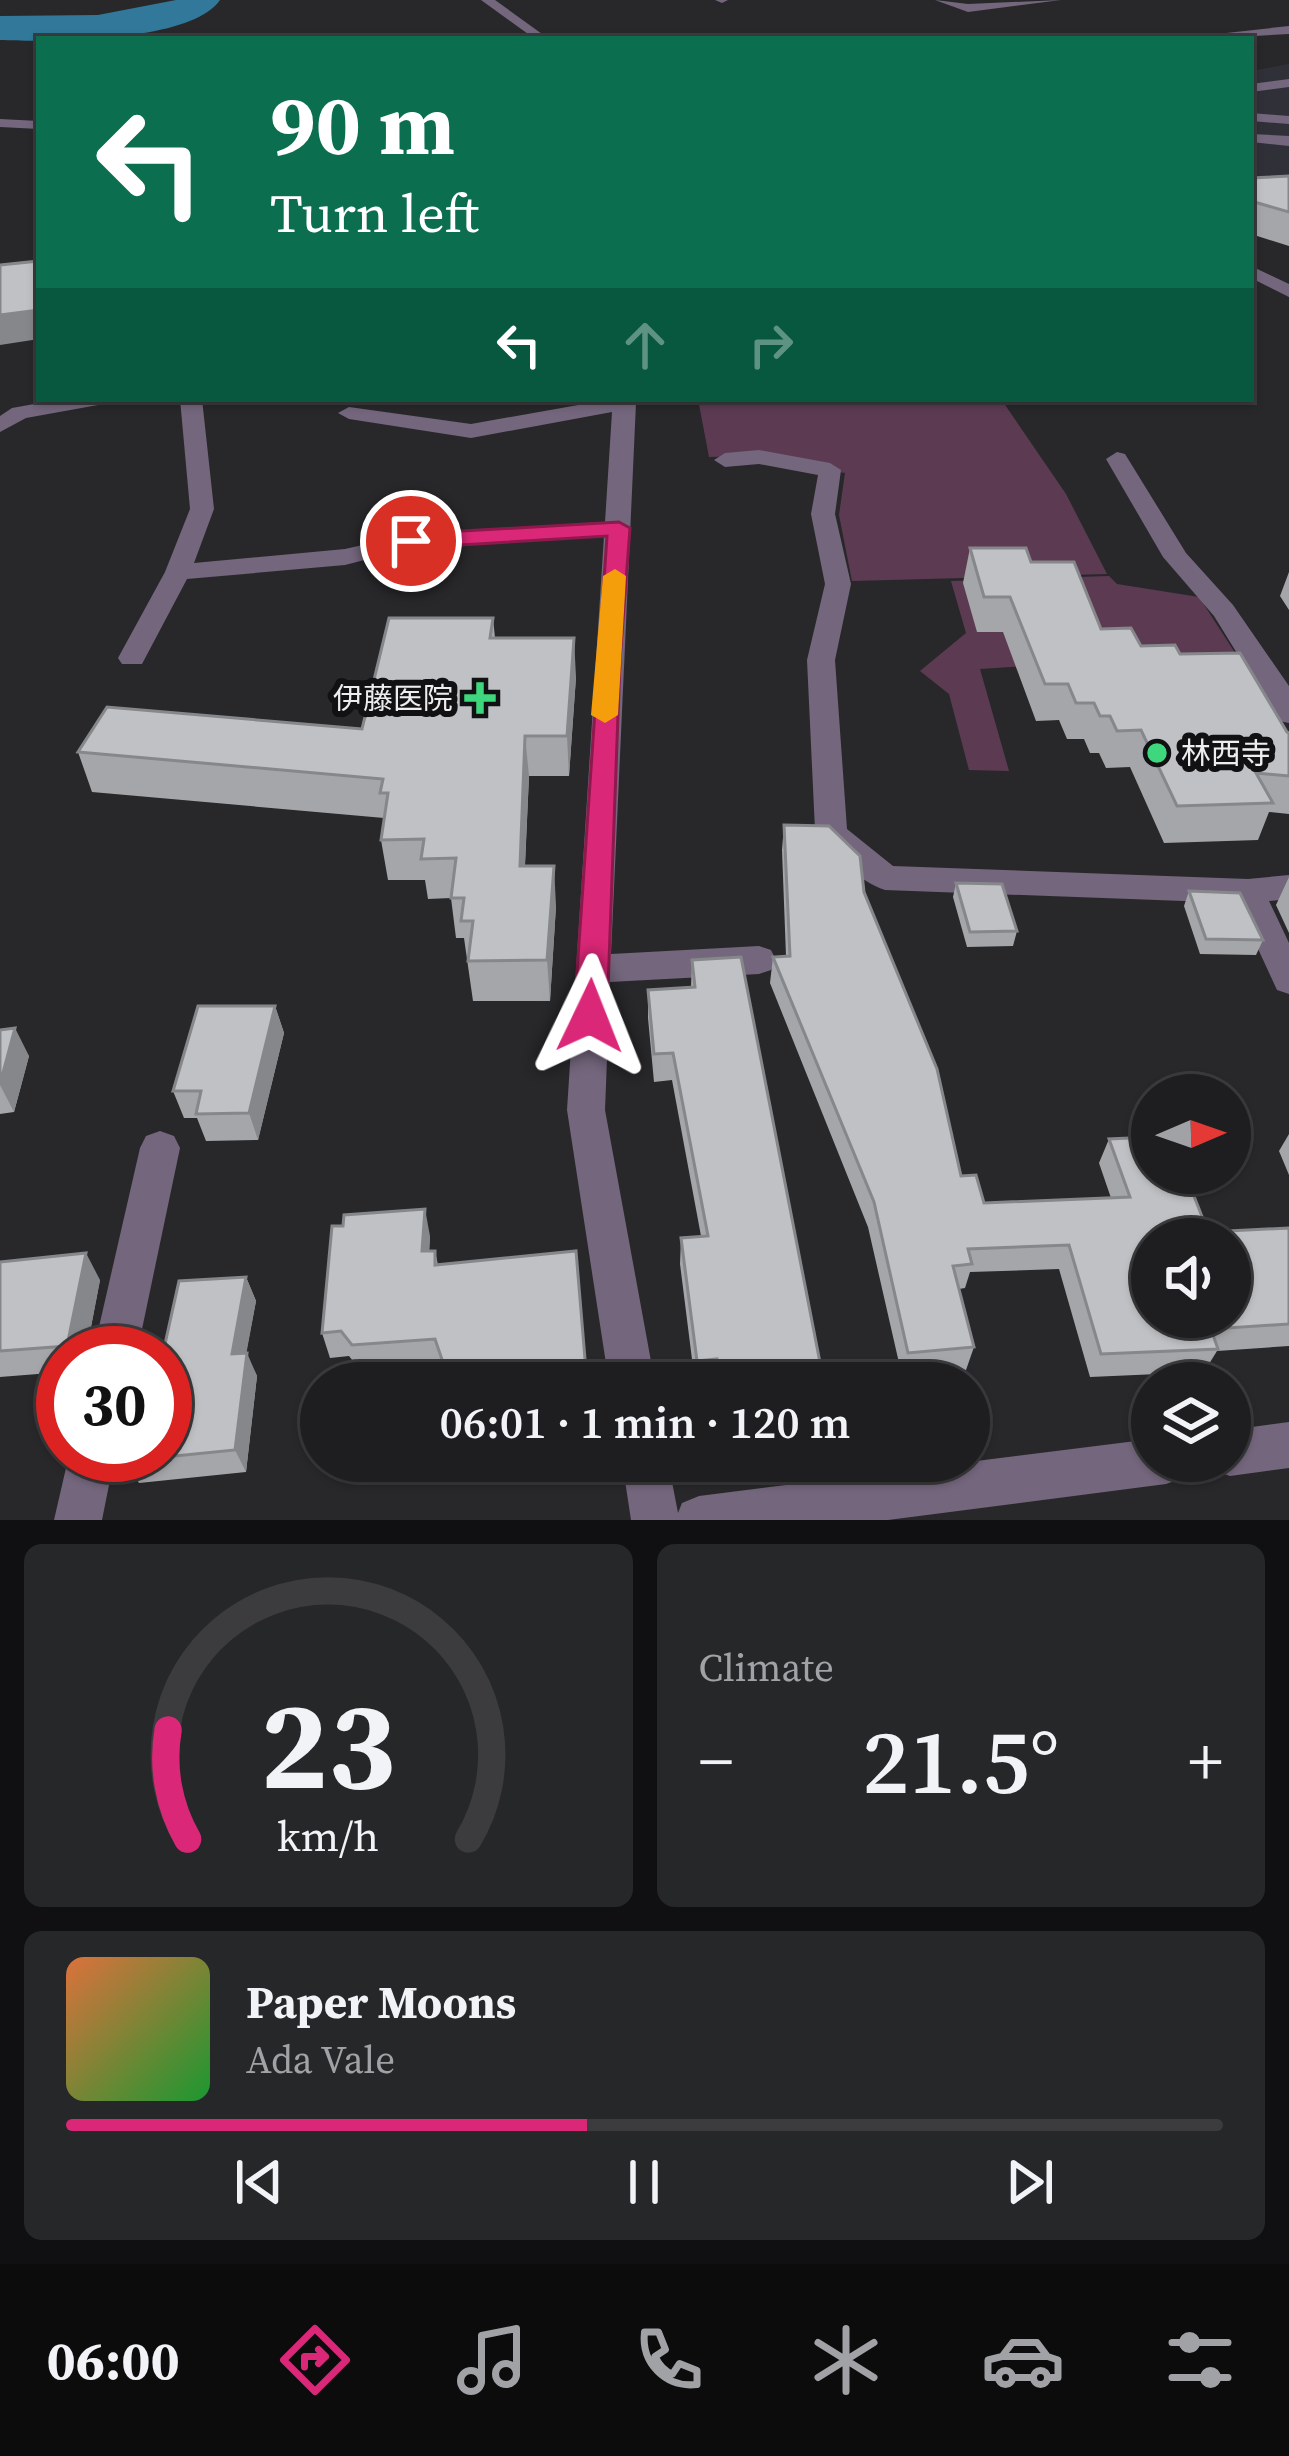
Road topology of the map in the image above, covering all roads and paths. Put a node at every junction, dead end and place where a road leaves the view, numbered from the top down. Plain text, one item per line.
1 (487, 0) edge
2 (941, 0) edge
3 (1055, 0) edge
4 (1289, 30) edge
5 (539, 36) edge
6 (1235, 36) edge
7 (1289, 83) edge
8 (1254, 88) edge
9 (1254, 97) edge
10 (1289, 100) edge
11 (1254, 117) edge
12 (1289, 120) edge
13 (0, 122) edge
14 (36, 125) edge
15 (1254, 137) edge
16 (1289, 141) edge
17 (1254, 157) edge
18 (1289, 159) edge
19 (1254, 273) edge
20 (1289, 291) edge
21 (81, 402) edge
22 (191, 402) edge
23 (619, 402) edge
24 (624, 402) edge
25 (350, 413) dead end
26 (0, 425) edge
27 (1117, 459) dead end
28 (725, 460) dead end
29 (619, 528) junction
30 (178, 572) junction
31 (132, 658) dead end
32 (1289, 714) edge
33 (1289, 886) edge
34 (1248, 891) junction
35 (759, 960) dead end
36 (592, 969) junction
37 (1289, 980) edge
38 (160, 1148) dead end
39 (121, 1326) edge
40 (628, 1362) edge
41 (1289, 1445) edge
42 (1251, 1450) edge
43 (1131, 1465) edge
44 (86, 1482) edge
45 (649, 1482) edge
46 (78, 1520) edge
47 (655, 1520) edge
48 (699, 1520) edge

1 - 5 street
2 - 3 street
4 - 6 street
7 - 8 street
9 - 10 street
11 - 12 street
13 - 14 street
15 - 16 street
17 - 18 street
19 - 20 street
21 - 26 street
22 - 30 street
23 - 25 street
24 - 29 street
27 - 32 street
28 - 34 street
29 - 30 street
29 - 36 street
30 - 31 street
33 - 34 street
34 - 37 street
35 - 36 street
36 - 40 street
38 - 39 street
41 - 42 street
43 - 48 street
44 - 46 street
45 - 47 street

